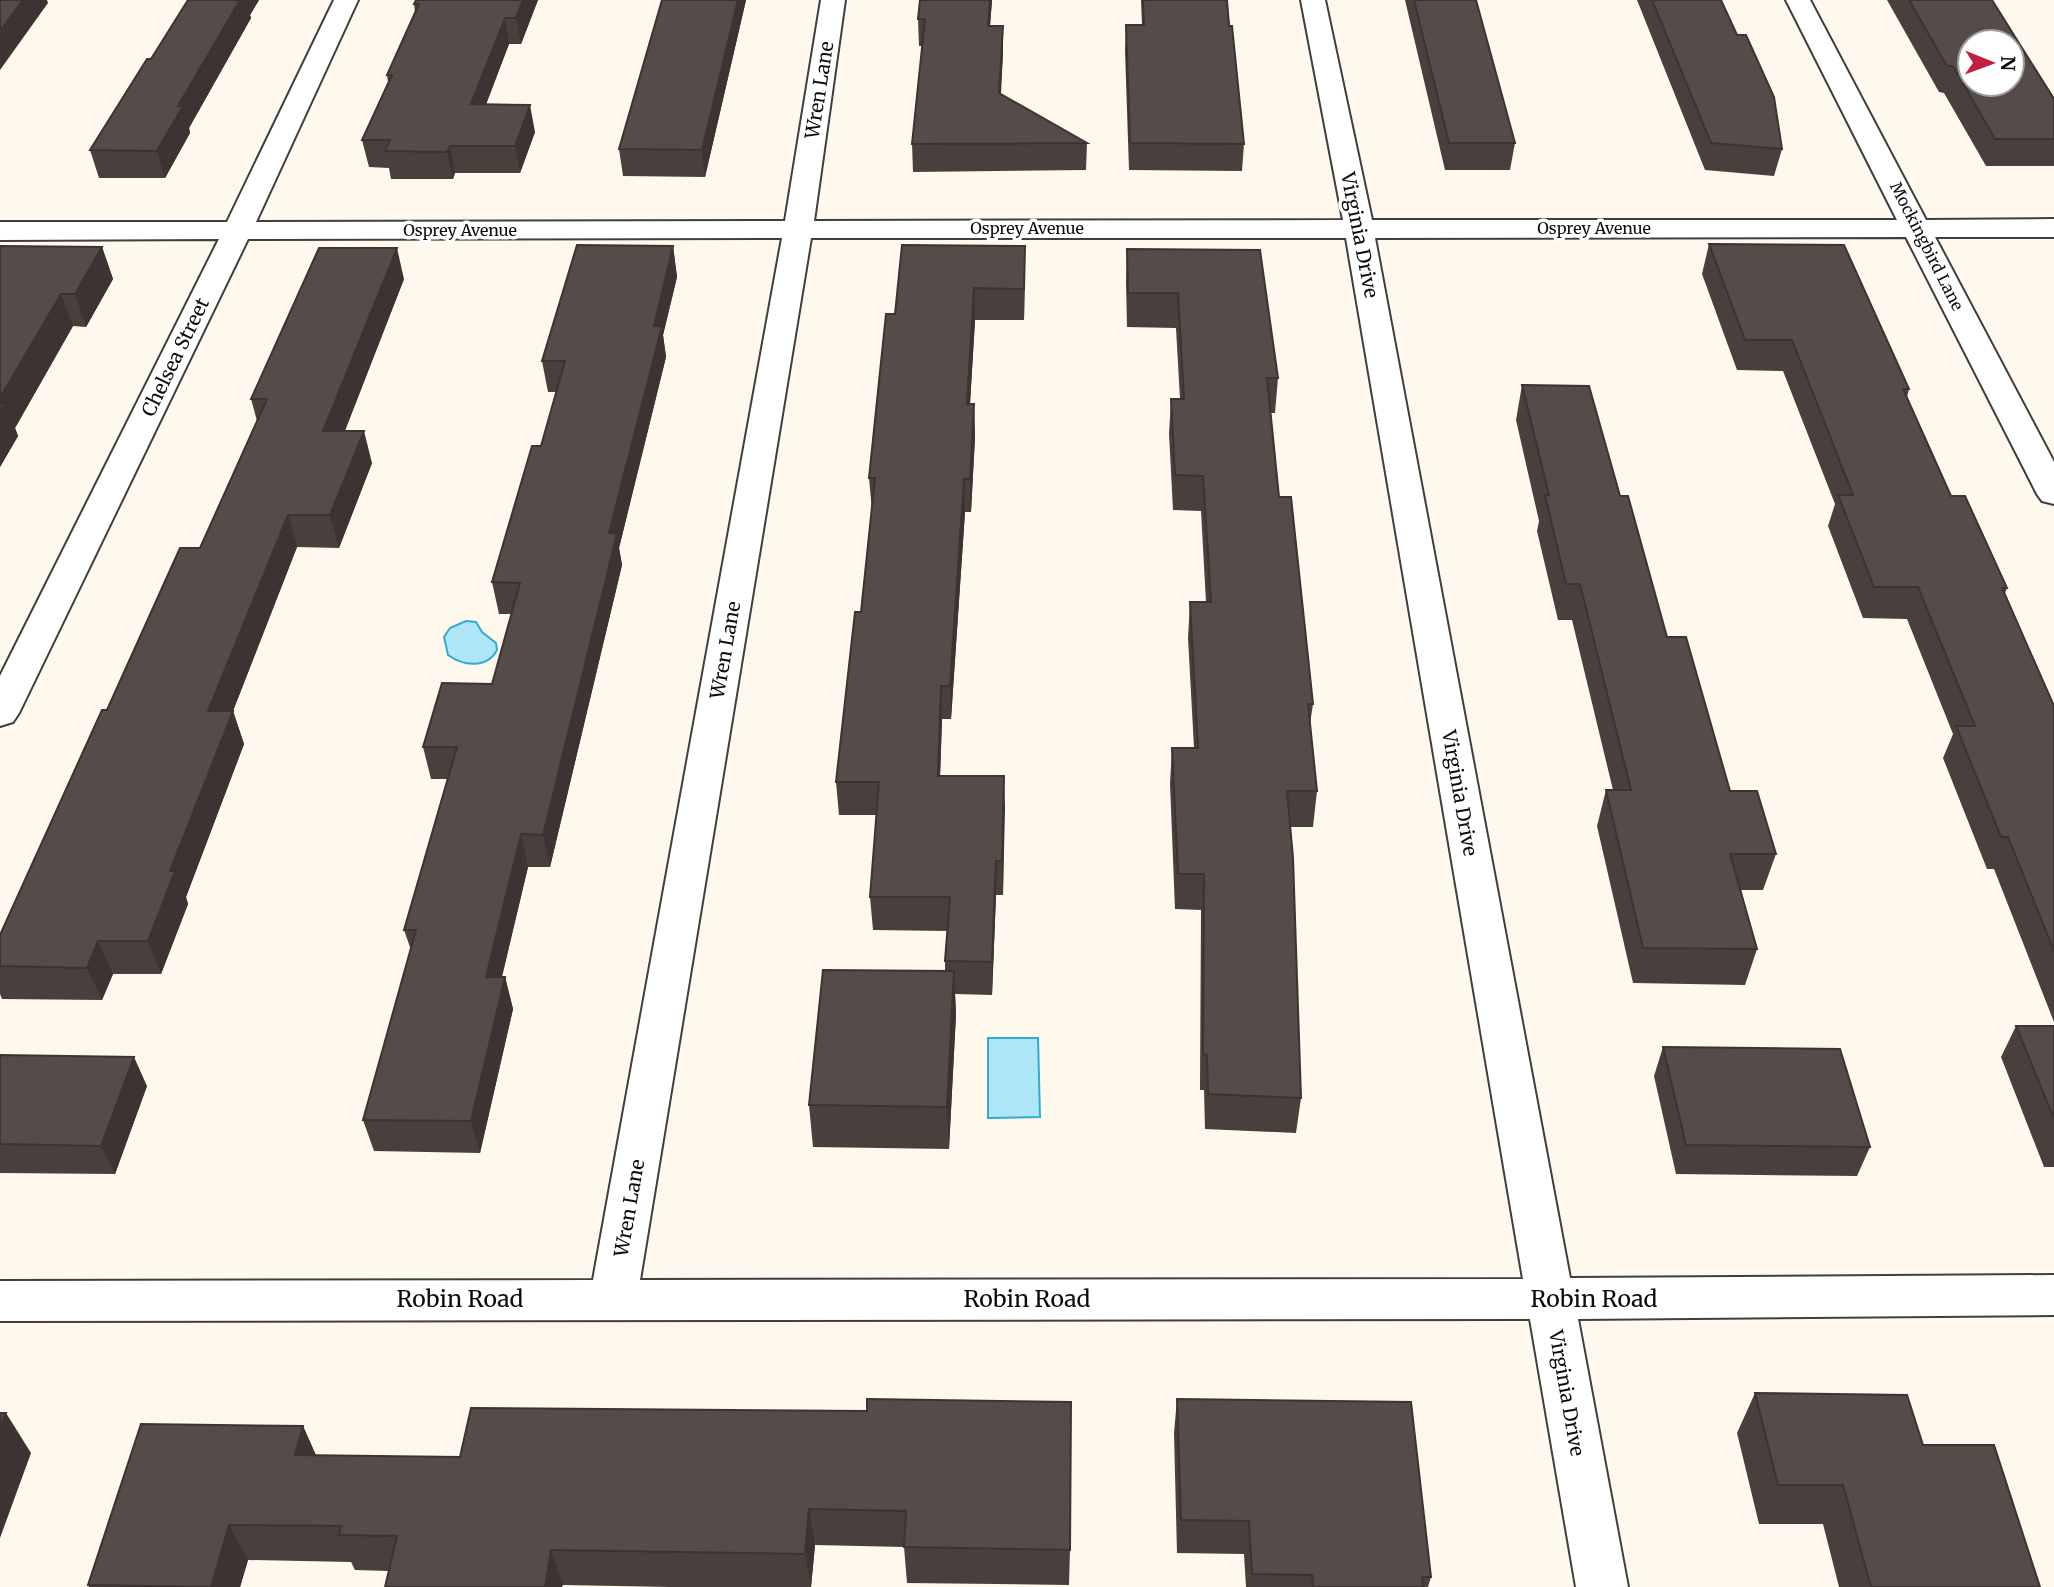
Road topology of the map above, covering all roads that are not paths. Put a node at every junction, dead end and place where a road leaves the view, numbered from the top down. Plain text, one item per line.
1 (346, 0) edge
2 (833, 0) edge
3 (1313, 0) edge
4 (1798, 0) edge
5 (1359, 228) junction
6 (2054, 228) edge
7 (798, 229) junction
8 (1918, 229) junction
9 (238, 230) junction
10 (0, 231) edge
11 (2054, 494) edge
12 (0, 713) edge
13 (2054, 1296) edge
14 (613, 1298) junction
15 (1550, 1299) junction
16 (0, 1301) edge
17 (1602, 1587) edge

1 - 9 street, Chelsea Street
2 - 7 street, Wren Lane
3 - 5 street, Virginia Drive
4 - 8 street, Mockingbird Lane
5 - 7 street, Osprey Avenue
5 - 8 street, Osprey Avenue
5 - 15 street, Virginia Drive
6 - 8 street, Osprey Avenue
7 - 9 street, Osprey Avenue
7 - 14 street, Wren Lane
8 - 11 street, Mockingbird Lane
9 - 10 street, Osprey Avenue
9 - 12 street, Chelsea Street
13 - 15 street, Robin Road
14 - 15 street, Robin Road
14 - 16 street, Robin Road
15 - 17 street, Virginia Drive

